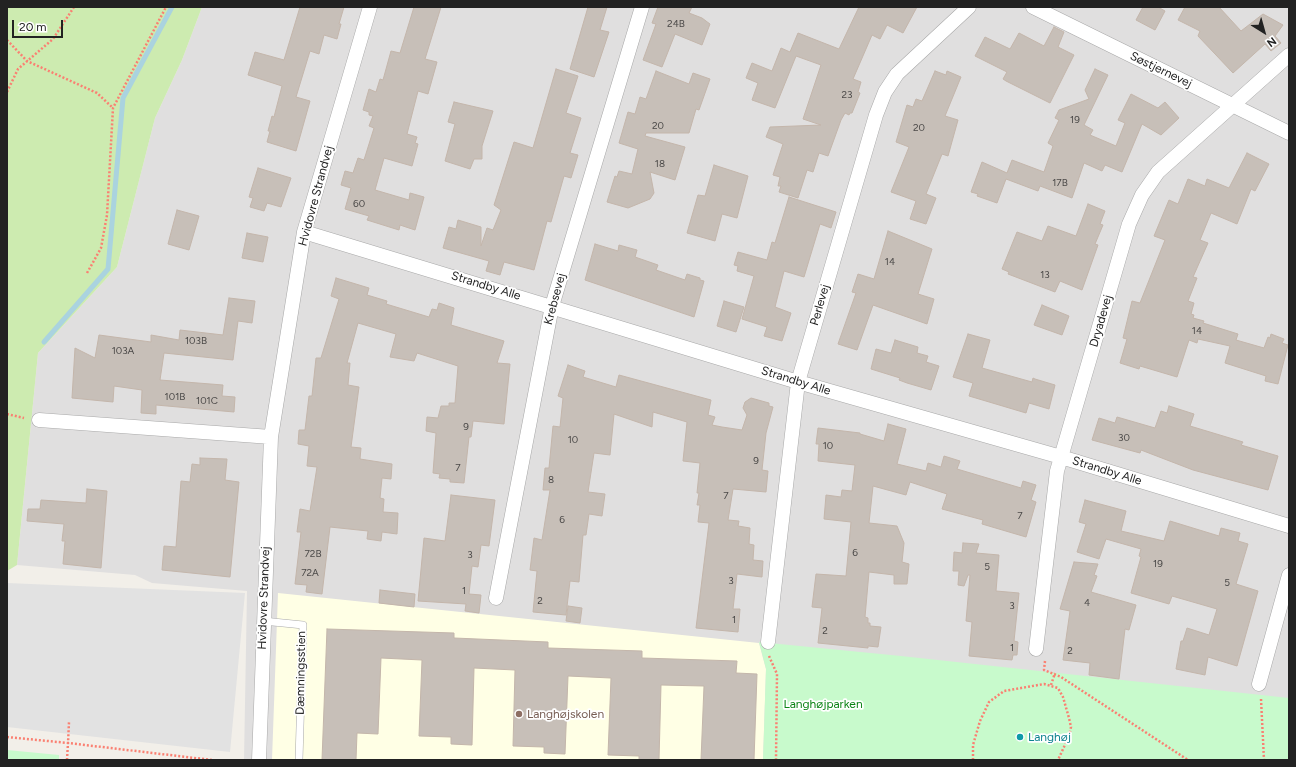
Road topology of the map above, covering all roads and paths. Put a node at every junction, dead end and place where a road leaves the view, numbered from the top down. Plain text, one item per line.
1 (74, 7) edge
2 (166, 7) edge
3 (370, 7) edge
4 (642, 7) edge
5 (969, 7) edge
6 (1033, 7) edge
7 (7, 40) edge
8 (1289, 55) edge
9 (27, 61) junction
10 (7, 92) edge
11 (1233, 105) junction
12 (113, 108) junction
13 (1289, 133) edge
14 (304, 232) junction
15 (87, 273) dead end
16 (552, 306) junction
17 (798, 382) junction
18 (39, 420) dead end
19 (271, 437) junction
20 (1061, 457) junction
21 (1289, 526) edge
22 (1289, 575) edge
23 (496, 598) dead end
24 (263, 621) junction
25 (768, 642) joint
26 (1036, 649) joint
27 (1055, 673) junction
28 (1260, 684) joint
29 (1051, 685) junction
30 (69, 722) dead end
31 (7, 737) edge
32 (68, 743) junction
33 (67, 760) edge
34 (212, 760) edge
35 (259, 760) edge
36 (299, 760) edge
37 (776, 760) edge
38 (973, 760) edge
39 (1058, 760) edge
40 (1188, 760) edge
41 (1264, 760) edge

1 - 9 path
2 - 12 path
3 - 14 street, Hvidovre Strandvej
4 - 16 street, Krebsevej
5 - 17 street, Perlevej
6 - 11 street, Søstjernevej
7 - 9 path
8 - 11 street, Dryadevej
9 - 10 path
9 - 12 path
11 - 13 street, Søstjernevej
11 - 20 street, Dryadevej
12 - 15 path
14 - 16 street, Strandby Alle
14 - 19 street, Hvidovre Strandvej
16 - 17 street, Strandby Alle
16 - 23 street, Krebsevej
17 - 20 street, Strandby Alle
17 - 25 street, Perlevej
18 - 19 street
19 - 24 street, Hvidovre Strandvej
20 - 21 street, Strandby Alle
20 - 26 street, Dryadevej
22 - 28 street
24 - 35 street, Hvidovre Strandvej
24 - 36 lane, Dæmningsstien
25 - 37 path
26 - 27 path
27 - 29 path
27 - 40 path
28 - 41 path
29 - 38 path
29 - 39 path
30 - 32 path
31 - 32 path
32 - 33 path
32 - 34 path

